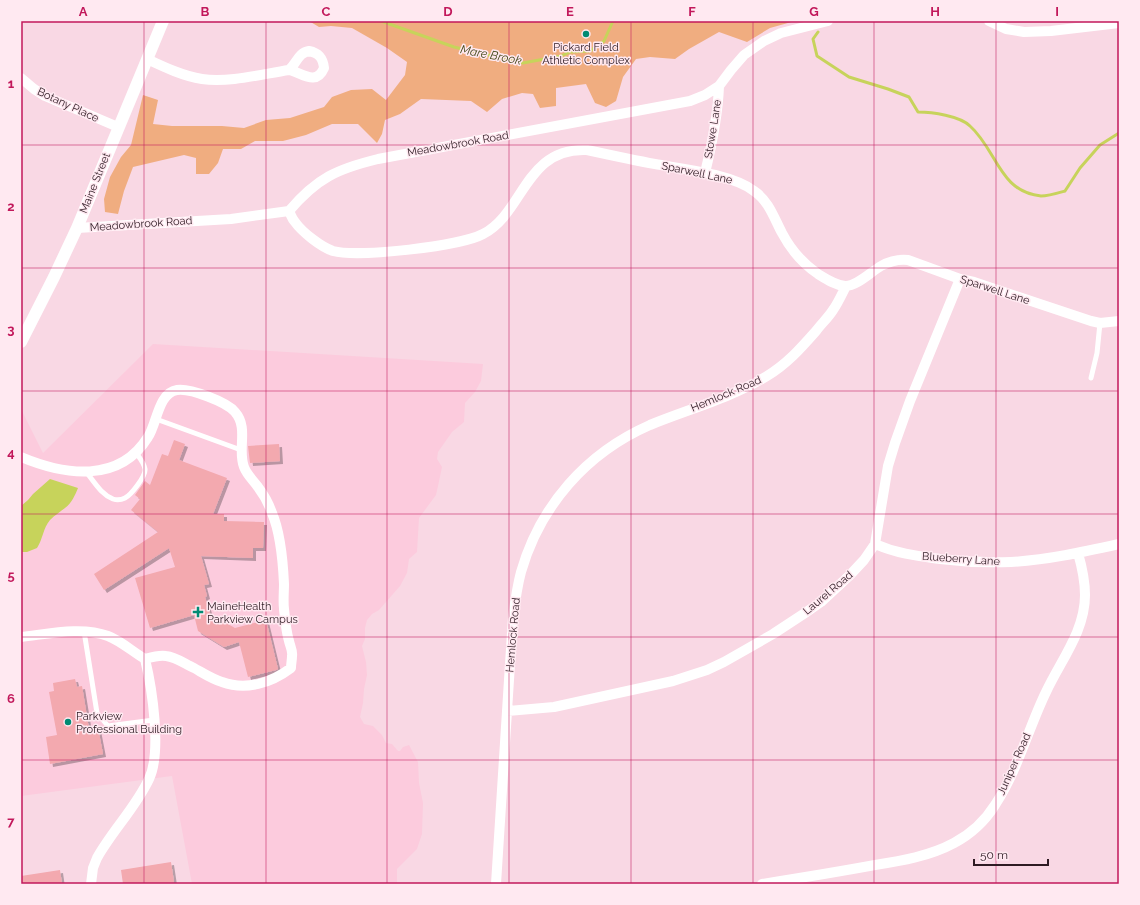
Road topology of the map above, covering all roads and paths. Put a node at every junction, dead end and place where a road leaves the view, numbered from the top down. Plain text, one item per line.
1 (163, 21) edge
2 (828, 21) edge
3 (989, 21) edge
4 (1119, 23) edge
5 (147, 59) junction
6 (289, 70) dead end
7 (22, 82) edge
8 (719, 86) junction
9 (118, 127) junction
10 (705, 173) junction
11 (289, 211) junction
12 (77, 228) junction
13 (960, 279) junction
14 (846, 286) junction
15 (1119, 321) edge
16 (1100, 323) junction
17 (21, 342) edge
18 (1091, 378) dead end
19 (156, 419) junction
20 (241, 450) junction
21 (136, 453) junction
22 (21, 457) edge
23 (87, 473) junction
24 (876, 544) junction
25 (1119, 544) edge
26 (1078, 553) junction
27 (84, 631) junction
28 (21, 637) edge
29 (145, 659) junction
30 (507, 711) junction
31 (154, 720) junction
32 (91, 884) edge
33 (496, 884) edge
34 (762, 884) edge

1 - 5 street, Maine Street
2 - 8 street, Meadowbrook Road
3 - 4 street
5 - 6 street
5 - 9 street, Maine Street
7 - 9 street, Botany Place
8 - 10 street, Stowe Lane
8 - 11 street, Meadowbrook Road
9 - 12 street, Maine Street
10 - 11 street, Sparwell Lane
10 - 14 street, Sparwell Lane
11 - 12 street, Meadowbrook Road
12 - 17 street, Maine Street
13 - 14 street, Sparwell Lane
13 - 16 street, Sparwell Lane
13 - 24 street, Laurel Road
14 - 30 street, Hemlock Road
15 - 16 street, Sparwell Lane
16 - 18 lane
19 - 20 lane
19 - 20 street
19 - 21 street
20 - 29 street
21 - 23 street
21 - 23 lane
22 - 23 street
24 - 26 street, Blueberry Lane
24 - 30 street, Laurel Road
25 - 26 street, Blueberry Lane
26 - 34 street, Juniper Road
27 - 28 street
27 - 29 street
27 - 31 lane
29 - 31 street
30 - 33 street, Hemlock Road
31 - 32 street

